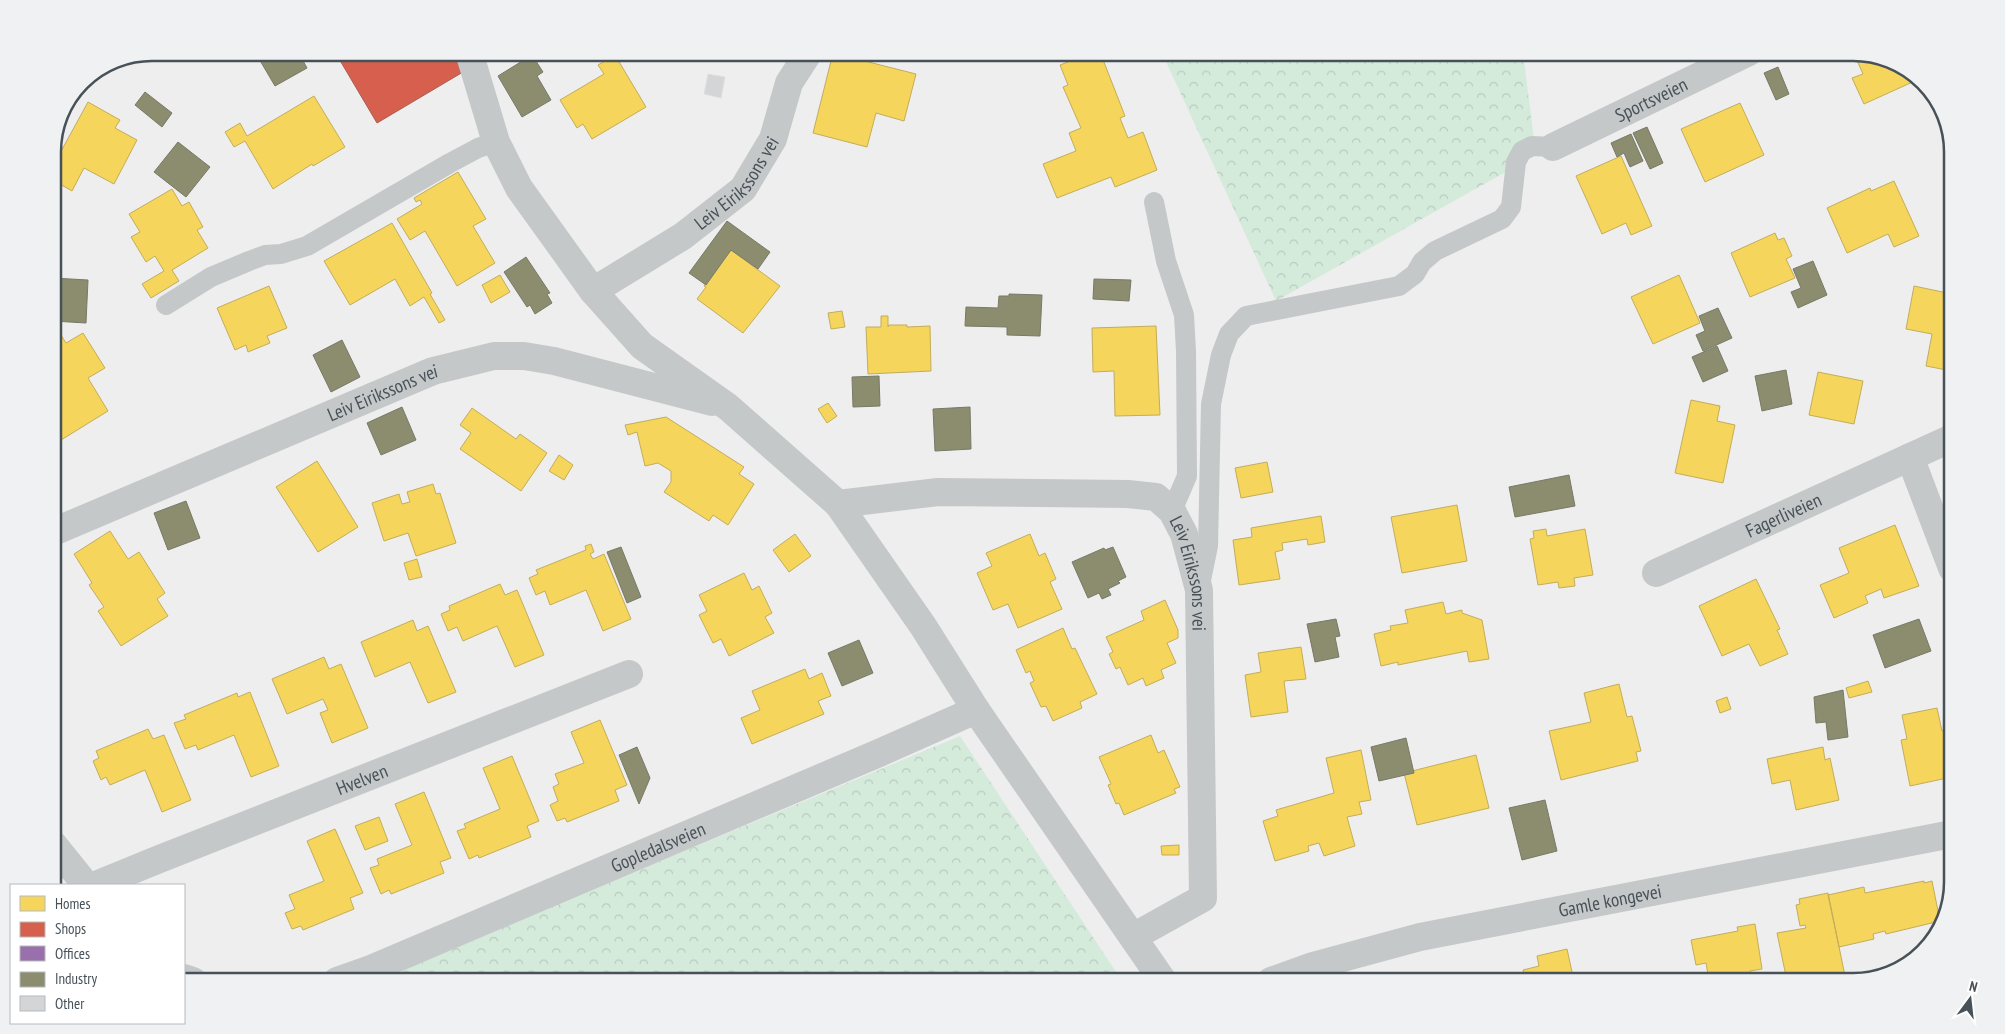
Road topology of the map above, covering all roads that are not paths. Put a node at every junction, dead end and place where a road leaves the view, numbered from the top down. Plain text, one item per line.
1 (472, 61) edge
2 (804, 61) edge
3 (1730, 61) edge
4 (496, 142) junction
5 (1553, 147) joint
6 (1154, 202) dead end
7 (593, 291) junction
8 (166, 304) dead end
9 (728, 407) junction
10 (1944, 442) edge
11 (1910, 457) junction
12 (838, 504) junction
13 (1172, 510) junction
14 (61, 529) edge
15 (1944, 547) edge
16 (1656, 573) dead end
17 (1198, 590) junction
18 (629, 674) dead end
19 (976, 710) junction
20 (1944, 836) edge
21 (61, 854) edge
22 (85, 884) edge
23 (98, 884) edge
24 (1133, 937) junction
25 (361, 973) edge
26 (1157, 973) edge
27 (1295, 973) edge

1 - 4 street, Leiv Eirikssons vei
2 - 7 street, Leiv Eirikssons vei
3 - 5 street, Sportsveien
4 - 7 street, Leiv Eirikssons vei
4 - 8 lane
5 - 17 lane
6 - 13 lane
7 - 9 street, Leiv Eirikssons vei
9 - 12 street, Leiv Eirikssons vei
9 - 14 street, Leiv Eirikssons vei
10 - 11 street, Fagerliveien
11 - 15 street
11 - 16 street, Fagerliveien
12 - 13 street, Leiv Eirikssons vei
12 - 19 street, Leiv Eirikssons vei
13 - 17 street, Leiv Eirikssons vei
17 - 24 street, Leiv Eirikssons vei
18 - 23 street, Hvelven
19 - 24 street, Leiv Eirikssons vei
19 - 25 street, Gopledalsveien
20 - 27 street, Gamle kongevei
21 - 22 street
24 - 26 street, Leiv Eirikssons vei

